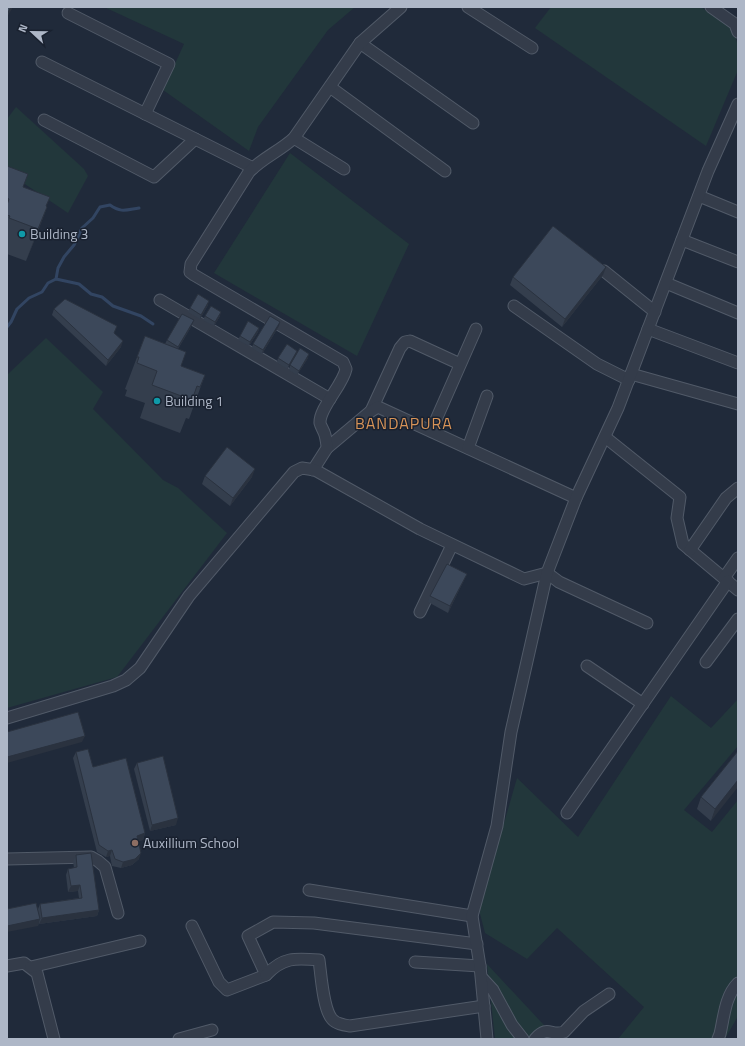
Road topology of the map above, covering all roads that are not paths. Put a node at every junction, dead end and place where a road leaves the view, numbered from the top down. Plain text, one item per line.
1 (401, 7) edge
2 (468, 7) edge
3 (712, 7) edge
4 (68, 13) dead end
5 (738, 32) edge
6 (360, 43) junction
7 (532, 48) dead end
8 (42, 62) dead end
9 (330, 87) junction
10 (738, 104) edge
11 (145, 114) junction
12 (44, 120) dead end
13 (472, 123) dead end
14 (294, 138) junction
15 (195, 139) junction
16 (253, 168) junction
17 (344, 169) dead end
18 (445, 171) dead end
19 (699, 196) junction
20 (738, 212) edge
21 (682, 240) junction
22 (738, 262) edge
23 (604, 271) edge
24 (666, 283) junction
25 (160, 300) dead end
26 (514, 306) dead end
27 (655, 312) junction
28 (738, 313) edge
29 (476, 329) dead end
30 (648, 329) junction
31 (738, 363) edge
32 (460, 364) junction
33 (630, 377) junction
34 (486, 396) dead end
35 (330, 399) junction
36 (737, 400) edge
37 (371, 411) junction
38 (431, 431) junction
39 (605, 437) junction
40 (328, 448) junction
41 (468, 448) junction
42 (313, 470) junction
43 (738, 488) edge
44 (576, 498) junction
45 (452, 545) junction
46 (690, 550) junction
47 (738, 558) edge
48 (547, 573) junction
49 (726, 580) junction
50 (738, 590) edge
51 (420, 612) dead end
52 (738, 619) edge
53 (646, 623) dead end
54 (706, 662) dead end
55 (587, 666) dead end
56 (643, 704) junction
57 (7, 718) edge
58 (567, 813) dead end
59 (7, 859) edge
60 (309, 890) dead end
61 (118, 913) dead end
62 (472, 916) junction
63 (192, 926) dead end
64 (140, 941) dead end
65 (477, 944) junction
66 (415, 962) dead end
67 (7, 966) edge
68 (480, 966) junction
69 (31, 967) junction
70 (266, 975) junction
71 (482, 978) junction
72 (738, 983) edge
73 (609, 994) dead end
74 (484, 1006) junction
75 (212, 1030) dead end
76 (54, 1039) edge
77 (178, 1039) edge
78 (487, 1039) edge
79 (523, 1039) edge
80 (535, 1039) edge
81 (718, 1039) edge

1 - 6 street
2 - 7 street
3 - 5 street
4 - 11 street
6 - 9 street
6 - 13 street
8 - 11 street
9 - 14 street
9 - 18 street
10 - 19 street
11 - 15 street
12 - 15 street
14 - 16 street
14 - 17 street
15 - 16 street
16 - 35 street
19 - 20 street
19 - 21 street
21 - 22 street
21 - 24 street
23 - 27 street
24 - 27 street
24 - 28 street
25 - 35 street
26 - 33 street
27 - 30 street
29 - 32 street
30 - 31 street
30 - 33 street
32 - 37 street
32 - 38 street
33 - 36 street
33 - 39 street
34 - 41 street
35 - 40 street
37 - 38 street
37 - 40 street
38 - 41 street
39 - 44 street
39 - 46 street
40 - 42 street
41 - 44 street
42 - 45 street
42 - 57 street
43 - 46 street
44 - 48 street
45 - 48 street
45 - 51 street
46 - 49 street
47 - 49 street
48 - 53 street
48 - 62 street
49 - 50 street
49 - 56 street
52 - 54 street
55 - 56 street
56 - 58 street
59 - 61 street
60 - 62 street
62 - 65 street
63 - 70 street
64 - 69 street
65 - 68 street
65 - 70 street
66 - 68 street
67 - 69 street
68 - 71 street
69 - 76 street
70 - 74 street
71 - 74 street
71 - 79 street
72 - 81 street
73 - 80 street
74 - 78 street
75 - 77 street

